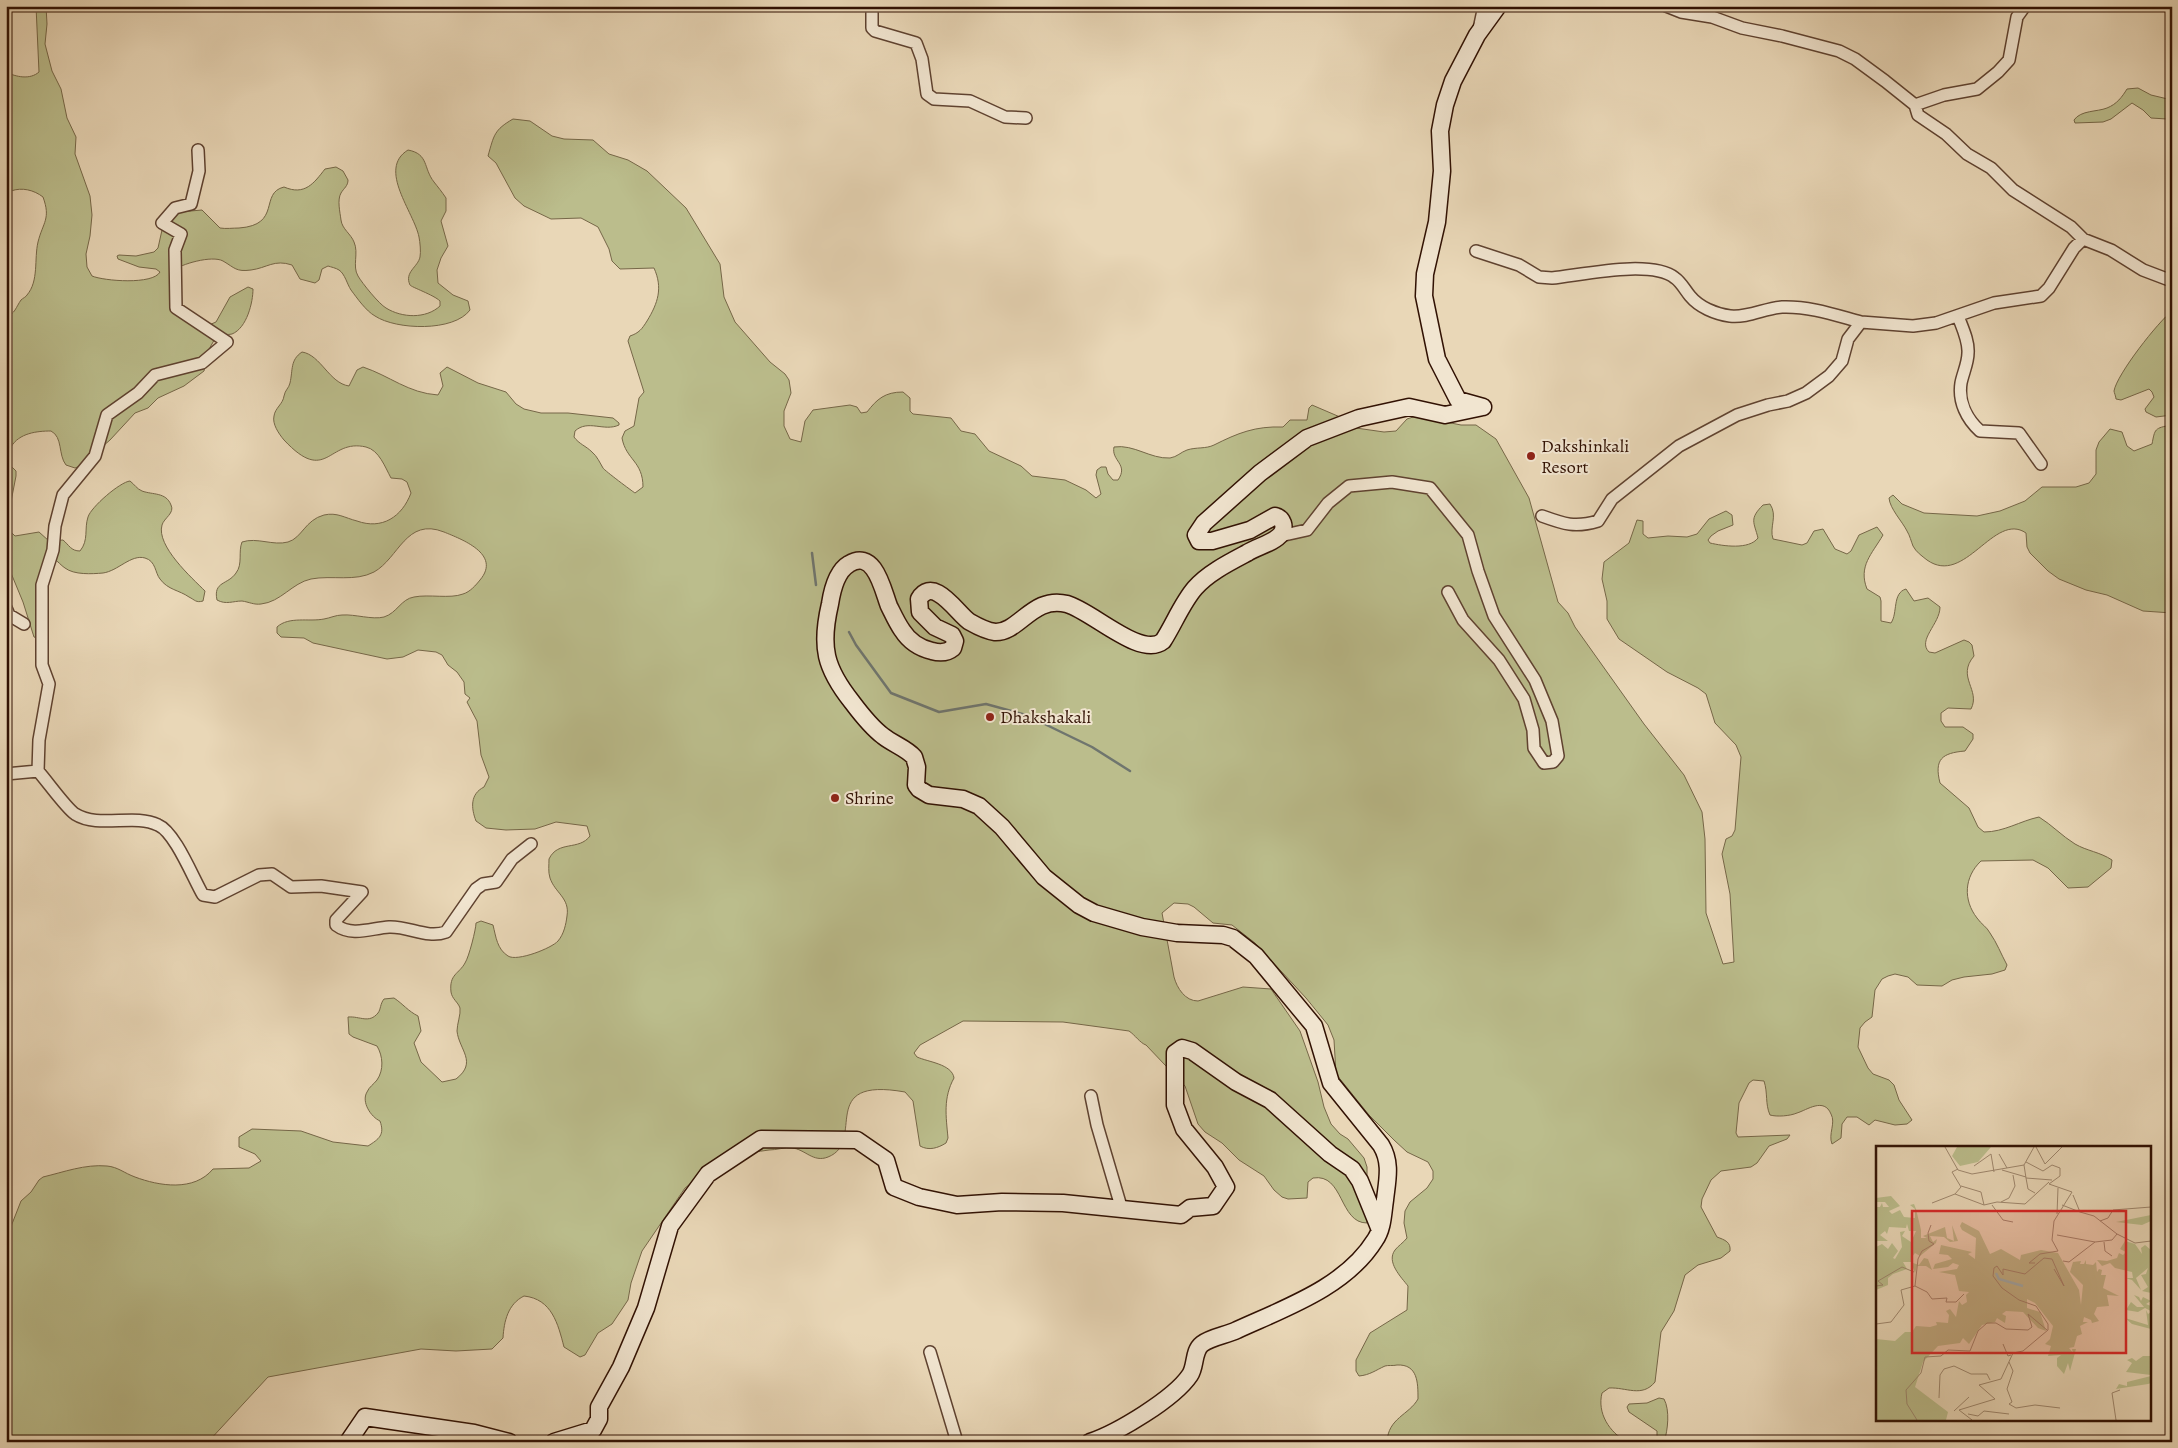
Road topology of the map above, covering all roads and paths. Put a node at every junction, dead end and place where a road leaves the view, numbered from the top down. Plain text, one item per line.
1 (872, 6) edge
2 (1484, 6) edge
3 (1498, 6) edge
4 (1666, 6) edge
5 (1703, 6) edge
6 (2025, 6) edge
7 (1712, 17) junction
8 (1477, 35) junction
9 (1914, 105) junction
10 (1026, 118) dead end
11 (198, 150) dead end
12 (2083, 239) junction
13 (1476, 251) dead end
14 (2172, 281) edge
15 (1958, 316) junction
16 (1861, 322) junction
17 (2040, 464) dead end
18 (1542, 516) dead end
19 (1280, 536) junction
20 (1448, 592) dead end
21 (6, 608) edge
22 (24, 624) dead end
23 (38, 771) junction
24 (6, 774) edge
25 (531, 844) dead end
26 (1091, 1096) dead end
27 (1122, 1210) junction
28 (1380, 1230) junction
29 (930, 1352) dead end
30 (348, 1442) edge
31 (509, 1442) edge
32 (554, 1442) edge
33 (957, 1442) edge
34 (1090, 1442) edge

1 - 10 street
2 - 8 street
3 - 8 main road
4 - 7 street
5 - 7 street
6 - 9 street
7 - 9 street
8 - 19 main road
9 - 12 street
11 - 23 street
12 - 14 street
12 - 15 street
13 - 16 street
15 - 16 street
15 - 17 street
16 - 18 street
19 - 20 street
19 - 28 main road
21 - 22 street
23 - 24 street
23 - 25 street
26 - 27 street
27 - 28 main road
27 - 32 main road
28 - 34 main road
29 - 33 street
30 - 31 main road

